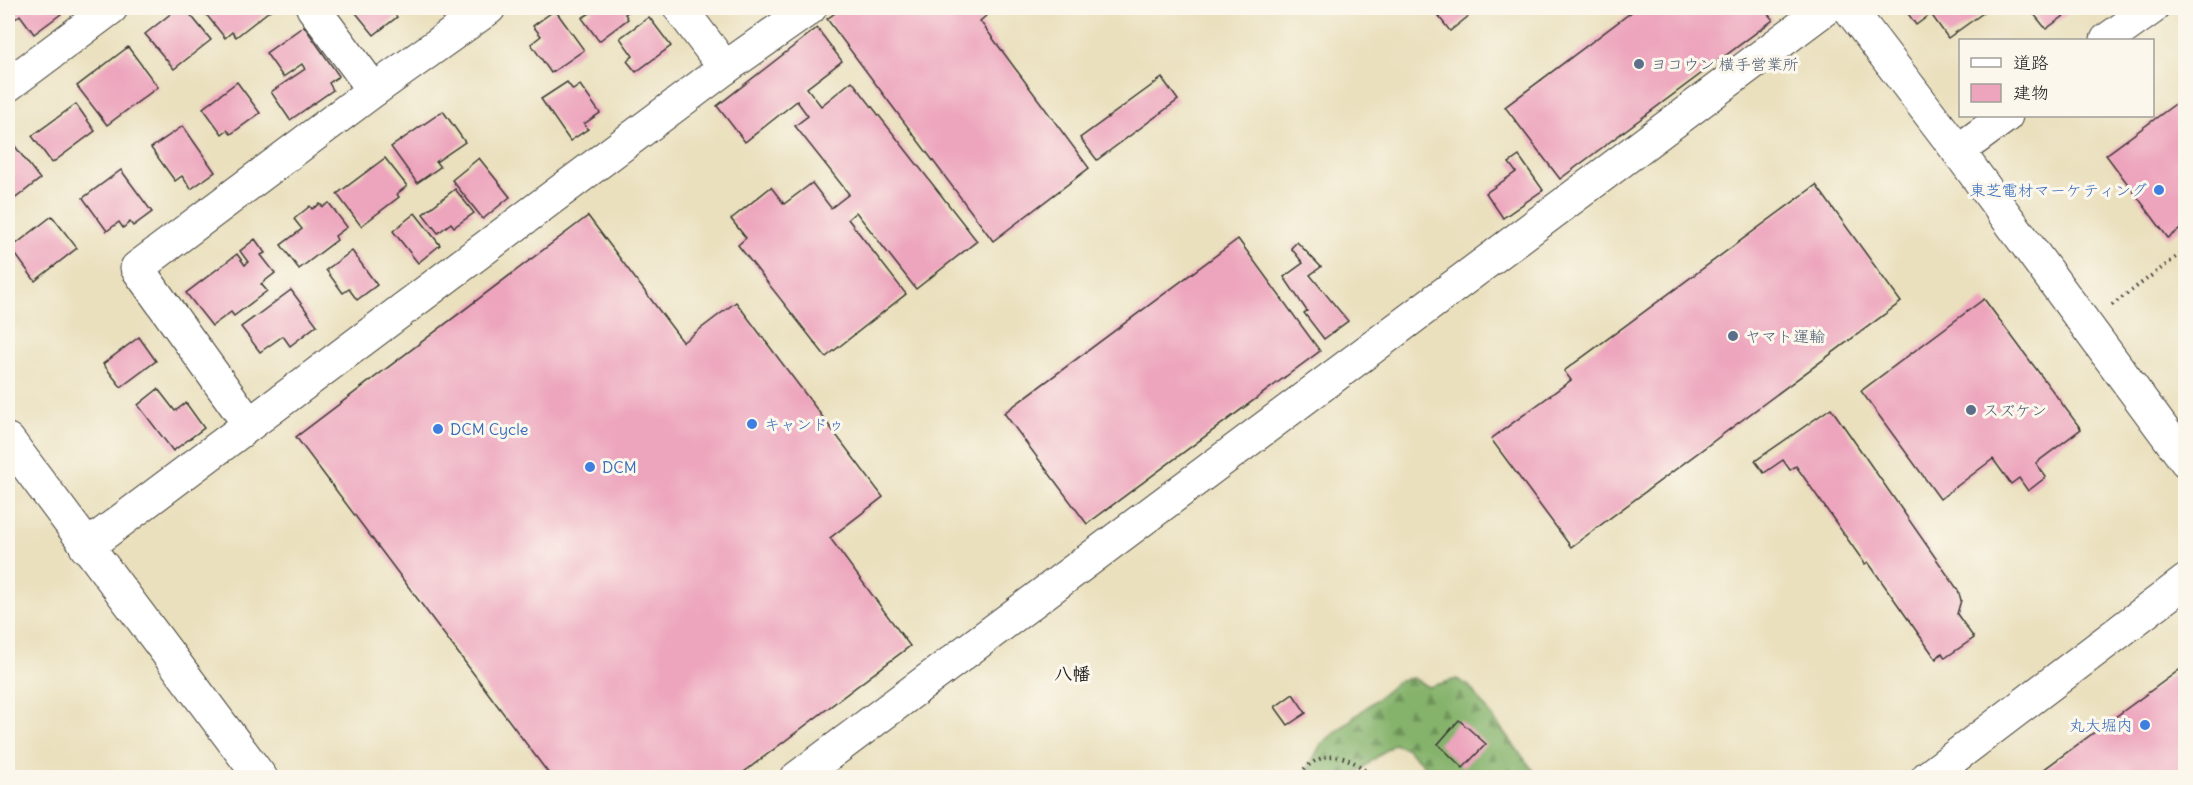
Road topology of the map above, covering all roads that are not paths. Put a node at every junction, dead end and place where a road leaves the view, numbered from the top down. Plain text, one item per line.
1 (111, 8) edge
2 (313, 8) edge
3 (489, 8) edge
4 (680, 8) edge
5 (810, 8) edge
6 (1826, 8) edge
7 (1850, 8) edge
8 (2152, 8) edge
9 (2108, 39) edge
10 (725, 68) junction
11 (8, 85) edge
12 (374, 90) junction
13 (2005, 117) edge
14 (1958, 151) junction
15 (249, 424) junction
16 (8, 440) edge
17 (2186, 461) edge
18 (86, 547) junction
19 (2186, 580) edge
20 (261, 777) edge
21 (797, 777) edge
22 (1927, 777) edge

1 - 11 street
2 - 12 street
3 - 12 street
4 - 10 street
5 - 10 street
6 - 21 street
7 - 14 street
8 - 9 street
10 - 15 street
12 - 15 street
13 - 14 street
14 - 17 street
15 - 18 street
16 - 18 street
18 - 20 street
19 - 22 street

